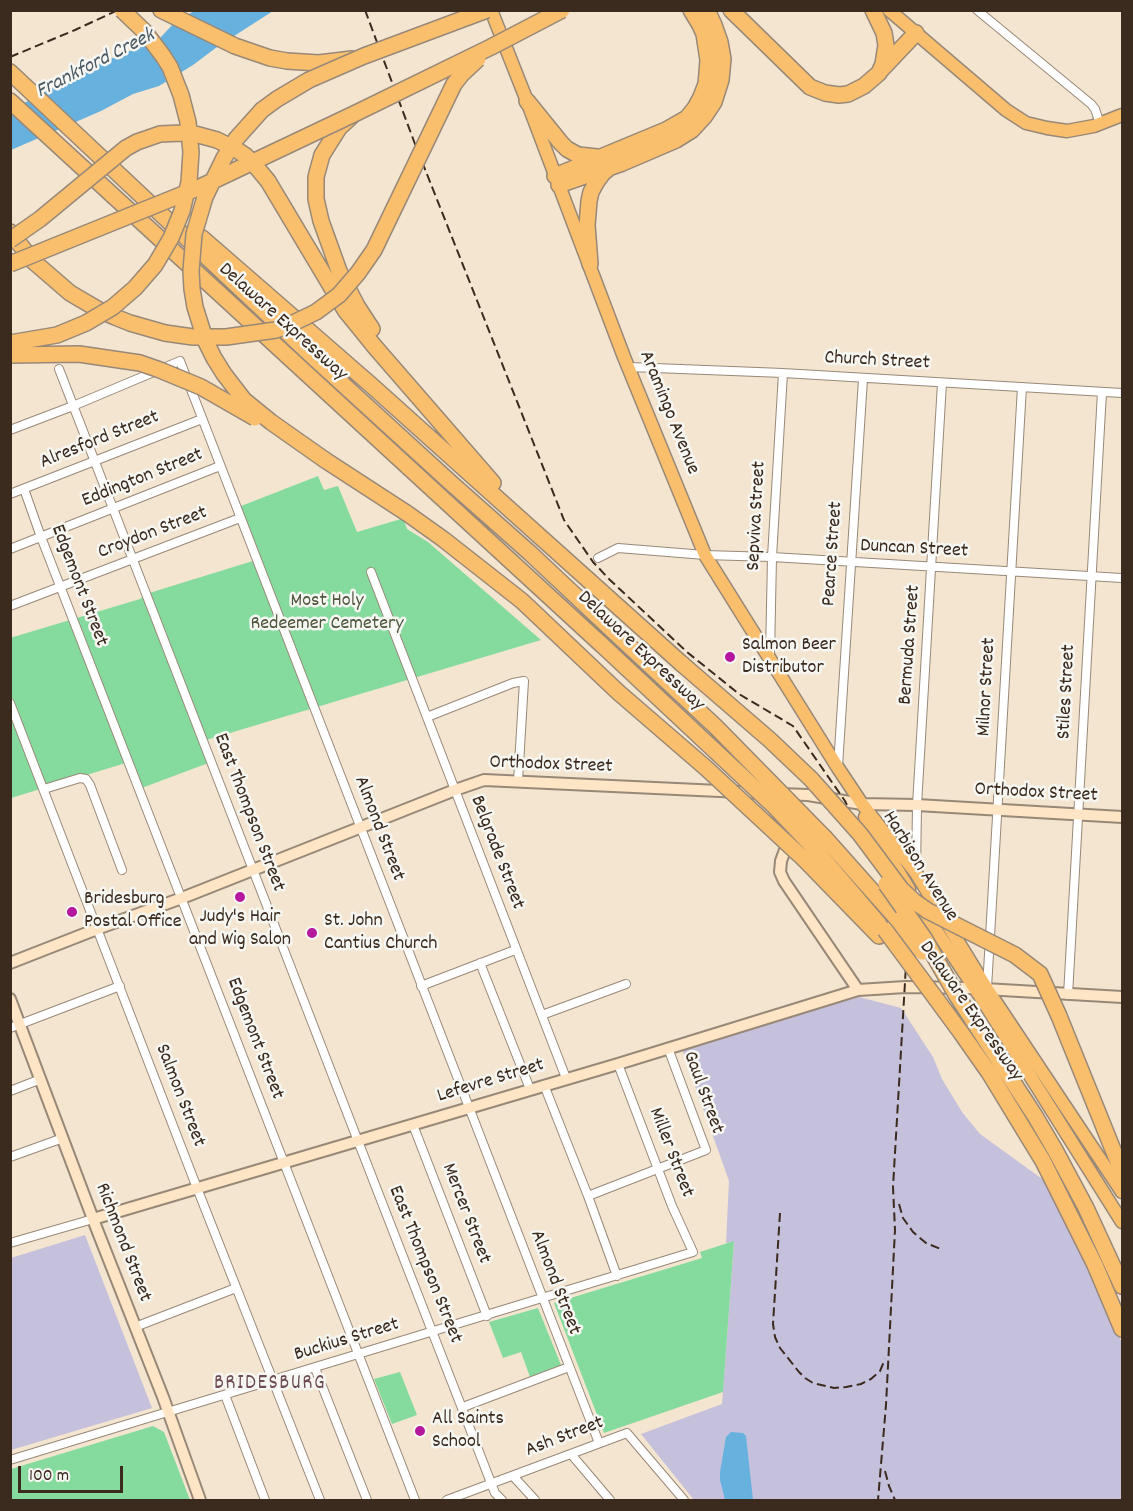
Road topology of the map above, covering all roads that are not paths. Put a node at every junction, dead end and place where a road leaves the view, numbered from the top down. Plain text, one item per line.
1 (122, 10) edge
2 (161, 10) edge
3 (562, 10) edge
4 (691, 10) edge
5 (706, 10) edge
6 (730, 10) edge
7 (873, 10) edge
8 (889, 10) edge
9 (977, 10) edge
10 (492, 13) edge
11 (916, 33) junction
12 (491, 47) junction
13 (364, 56) junction
14 (10, 72) edge
15 (879, 73) junction
16 (527, 101) junction
17 (12, 102) edge
18 (354, 114) junction
19 (1122, 115) edge
20 (1100, 124) junction
21 (74, 130) junction
22 (606, 162) junction
23 (557, 180) junction
24 (10, 232) edge
25 (10, 240) edge
26 (10, 264) edge
27 (590, 264) junction
28 (10, 343) edge
29 (10, 355) edge
30 (629, 367) junction
31 (59, 369) dead end
32 (783, 373) junction
33 (863, 379) junction
34 (942, 383) junction
35 (1022, 387) junction
36 (1102, 392) junction
37 (1122, 393) edge
38 (423, 401) junction
39 (73, 406) junction
40 (202, 419) junction
41 (10, 430) edge
42 (325, 460) junction
43 (95, 462) junction
44 (220, 466) junction
45 (24, 489) junction
46 (10, 494) edge
47 (113, 509) junction
48 (240, 518) junction
49 (41, 537) junction
50 (10, 549) edge
51 (705, 555) junction
52 (772, 557) junction
53 (598, 558) dead end
54 (133, 560) junction
55 (852, 563) junction
56 (574, 567) junction
57 (932, 567) junction
58 (371, 572) dead end
59 (1012, 572) junction
60 (1091, 576) junction
61 (1122, 578) edge
62 (60, 587) junction
63 (10, 606) edge
64 (770, 661) junction
65 (682, 664) junction
66 (10, 703) edge
67 (427, 717) junction
68 (838, 768) junction
69 (518, 781) junction
70 (44, 789) junction
71 (455, 790) junction
72 (808, 795) junction
73 (862, 804) junction
74 (917, 805) junction
75 (998, 809) junction
76 (1077, 814) junction
77 (1122, 817) edge
78 (360, 828) junction
79 (815, 849) junction
80 (252, 869) junction
81 (122, 870) dead end
82 (916, 873) junction
83 (182, 898) junction
84 (97, 929) junction
85 (515, 950) junction
86 (10, 963) edge
87 (480, 963) junction
88 (626, 984) dead end
89 (120, 986) junction
90 (421, 986) junction
91 (981, 989) junction
92 (858, 990) junction
93 (1068, 994) junction
94 (957, 996) junction
95 (1122, 997) edge
96 (10, 999) edge
97 (542, 1015) junction
98 (16, 1027) edge
99 (668, 1048) junction
100 (618, 1064) junction
101 (566, 1078) junction
102 (41, 1079) junction
103 (544, 1086) junction
104 (530, 1089) junction
105 (10, 1092) edge
106 (468, 1108) junction
107 (412, 1125) junction
108 (63, 1138) junction
109 (358, 1141) junction
110 (10, 1157) edge
111 (1120, 1161) edge
112 (284, 1162) junction
113 (657, 1168) junction
114 (1122, 1172) edge
115 (1065, 1186) junction
116 (197, 1188) junction
117 (1122, 1192) edge
118 (588, 1196) junction
119 (93, 1219) junction
120 (1122, 1222) edge
121 (10, 1243) edge
122 (693, 1252) joint
123 (617, 1276) junction
124 (1122, 1286) edge
125 (236, 1288) junction
126 (542, 1299) junction
127 (487, 1316) junction
128 (135, 1327) junction
129 (1122, 1329) edge
130 (433, 1332) junction
131 (357, 1355) junction
132 (569, 1367) junction
133 (315, 1368) junction
134 (273, 1380) junction
135 (225, 1395) junction
136 (463, 1407) junction
137 (168, 1412) junction
138 (599, 1443) junction
139 (571, 1454) junction
140 (10, 1460) edge
141 (513, 1476) junction
142 (492, 1484) junction
143 (495, 1493) junction
144 (200, 1500) edge
145 (265, 1500) edge
146 (320, 1500) edge
147 (367, 1500) edge
148 (415, 1500) edge
149 (447, 1500) edge
150 (489, 1500) edge
151 (502, 1500) edge
152 (535, 1500) edge
153 (610, 1500) edge
154 (684, 1500) edge

1 - 28 highway, bridge
2 - 13 highway, bridge
3 - 12 highway, bridge
4 - 22 highway
5 - 22 highway
6 - 15 highway
7 - 15 highway
8 - 11 main road
9 - 20 street
10 - 13 highway, bridge
10 - 16 main road, Aramingo Avenue
11 - 15 highway
11 - 20 main road
12 - 18 highway, bridge
12 - 24 highway, bridge
13 - 42 highway, bridge
14 - 21 highway, Delaware Expressway
16 - 22 highway
16 - 23 main road, Aramingo Avenue
17 - 79 highway, Delaware Expressway, bridge
18 - 26 highway, bridge
18 - 38 highway
19 - 20 main road
21 - 56 highway
21 - 79 highway, Delaware Expressway, bridge
22 - 23 highway
22 - 27 highway
23 - 27 main road, Aramingo Avenue
25 - 38 highway, bridge
27 - 30 main road, Aramingo Avenue
29 - 42 highway, bridge
30 - 32 street, Church Street
30 - 51 main road, Aramingo Avenue
31 - 39 street, East Thompson Street
32 - 33 street, Church Street
32 - 52 street, Sepviva Street
33 - 34 street, Church Street
33 - 55 street, Pearce Street
34 - 35 street, Church Street
34 - 57 street, Bermuda Street
35 - 36 street, Church Street
35 - 59 street, Milnor Street
36 - 37 street, Church Street
36 - 60 street, Stiles Street
38 - 56 highway
39 - 40 street, Almond Street
39 - 41 street
39 - 43 street, East Thompson Street
40 - 43 street, Alresford Street
40 - 44 street, Almond Street
42 - 79 highway, bridge
43 - 45 street, Alresford Street
43 - 47 street, East Thompson Street
44 - 47 street, Eddington Street
44 - 48 street, Almond Street
45 - 46 street, Alresford Street
45 - 49 street, Edgemont Street
47 - 49 street, Eddington Street
47 - 54 street, East Thompson Street
48 - 54 street, Croydon Street
48 - 78 street, Almond Street
49 - 50 street, Eddington Street
49 - 62 street, Edgemont Street
51 - 52 street, Duncan Street
51 - 53 street, Duncan Street
51 - 64 main road, Aramingo Avenue
52 - 55 street, Duncan Street
52 - 64 street, Sepviva Street
54 - 62 street, Croydon Street
54 - 80 street, East Thompson Street
55 - 57 street, Duncan Street
55 - 68 street, Pearce Street
56 - 65 highway
57 - 59 street, Duncan Street
57 - 74 street, Bermuda Street
58 - 67 street, Belgrade Street
59 - 60 street, Duncan Street
59 - 75 street, Milnor Street
60 - 61 street, Duncan Street
60 - 76 street, Stiles Street
62 - 63 street, Croydon Street
62 - 83 street, Edgemont Street
64 - 68 main road, Aramingo Avenue
65 - 94 highway, bridge
65 - 111 highway, bridge
66 - 70 street, Salmon Street
67 - 69 street
67 - 71 street, Belgrade Street
68 - 73 main road, Aramingo Avenue
69 - 71 street, Orthodox Street
69 - 72 street, Orthodox Street
70 - 81 street
70 - 84 street, Salmon Street
71 - 78 street, Orthodox Street
71 - 85 street, Belgrade Street
72 - 73 street, Orthodox Street
72 - 92 street
73 - 74 street, Orthodox Street
73 - 82 main road, Harbison Avenue
73 - 91 main road, Harbison Avenue
74 - 75 street, Orthodox Street
74 - 82 street, Bermuda Street
75 - 76 street, Orthodox Street
75 - 91 street, Milnor Street
76 - 77 street, Orthodox Street
76 - 93 street, Stiles Street
78 - 80 street, Orthodox Street
78 - 90 street, Almond Street
79 - 94 highway, Delaware Expressway, bridge
79 - 115 highway, Delaware Expressway, bridge
80 - 83 street, Orthodox Street
80 - 109 street, East Thompson Street
82 - 91 main road, Harbison Avenue
83 - 84 street, Orthodox Street
83 - 112 street, Edgemont Street
84 - 86 street, Orthodox Street
84 - 89 street, Salmon Street
85 - 87 street
85 - 97 street, Belgrade Street
87 - 90 street
87 - 104 street
88 - 97 street
89 - 98 street
89 - 116 street, Salmon Street
90 - 106 street, Almond Street
91 - 92 street, Lefevre Street
91 - 93 street, Lefevre Street
91 - 117 main road, Harbison Avenue
91 - 120 main road, Harbison Avenue
92 - 99 street, Lefevre Street
93 - 95 street, Lefevre Street
94 - 115 highway, Delaware Expressway
96 - 98 street, Richmond Street
97 - 101 street, Belgrade Street
98 - 102 street, Richmond Street
99 - 100 street, Lefevre Street
99 - 113 street, Gaul Street
100 - 101 street, Lefevre Street
100 - 113 street, Miller Street
101 - 103 street, Lefevre Street
102 - 105 street
102 - 108 street, Richmond Street
103 - 104 street, Lefevre Street
103 - 118 street
104 - 106 street, Lefevre Street
106 - 107 street, Lefevre Street
106 - 126 street, Almond Street
107 - 109 street, Lefevre Street
107 - 127 street, Mercer Street
108 - 110 street
108 - 119 street, Richmond Street
109 - 112 street, Lefevre Street
109 - 130 street, East Thompson Street
111 - 114 highway
112 - 116 street, Lefevre Street
112 - 131 street, Edgemont Street
113 - 118 street
113 - 122 street, Miller Street
115 - 124 highway, Delaware Expressway
115 - 129 highway, Delaware Expressway
116 - 119 street, Lefevre Street
116 - 125 street, Salmon Street
118 - 123 street
119 - 121 street, Lefevre Street
119 - 128 street, Richmond Street
122 - 123 street, Buckius Street
123 - 126 street, Buckius Street
125 - 128 street
125 - 134 street, Salmon Street
126 - 127 street, Buckius Street
126 - 132 street, Almond Street
127 - 130 street, Buckius Street
128 - 137 street, Richmond Street
130 - 131 street, Buckius Street
130 - 136 street, East Thompson Street
131 - 133 street, Buckius Street
131 - 148 street, Edgemont Street
132 - 136 street
132 - 138 street, Almond Street
133 - 134 street, Buckius Street
133 - 147 street
134 - 135 street, Buckius Street
134 - 146 street, Salmon Street
135 - 137 street, Buckius Street
135 - 145 street
136 - 142 street, East Thompson Street
137 - 140 street, Buckius Street
137 - 144 street, Richmond Street
138 - 139 street, Ash Street
138 - 154 street, Ash Street
139 - 141 street, Ash Street
139 - 153 street
141 - 142 street, Ash Street
141 - 152 street
142 - 143 street, East Thompson Street
142 - 149 street, Ash Street
143 - 150 street
143 - 151 street, East Thompson Street

